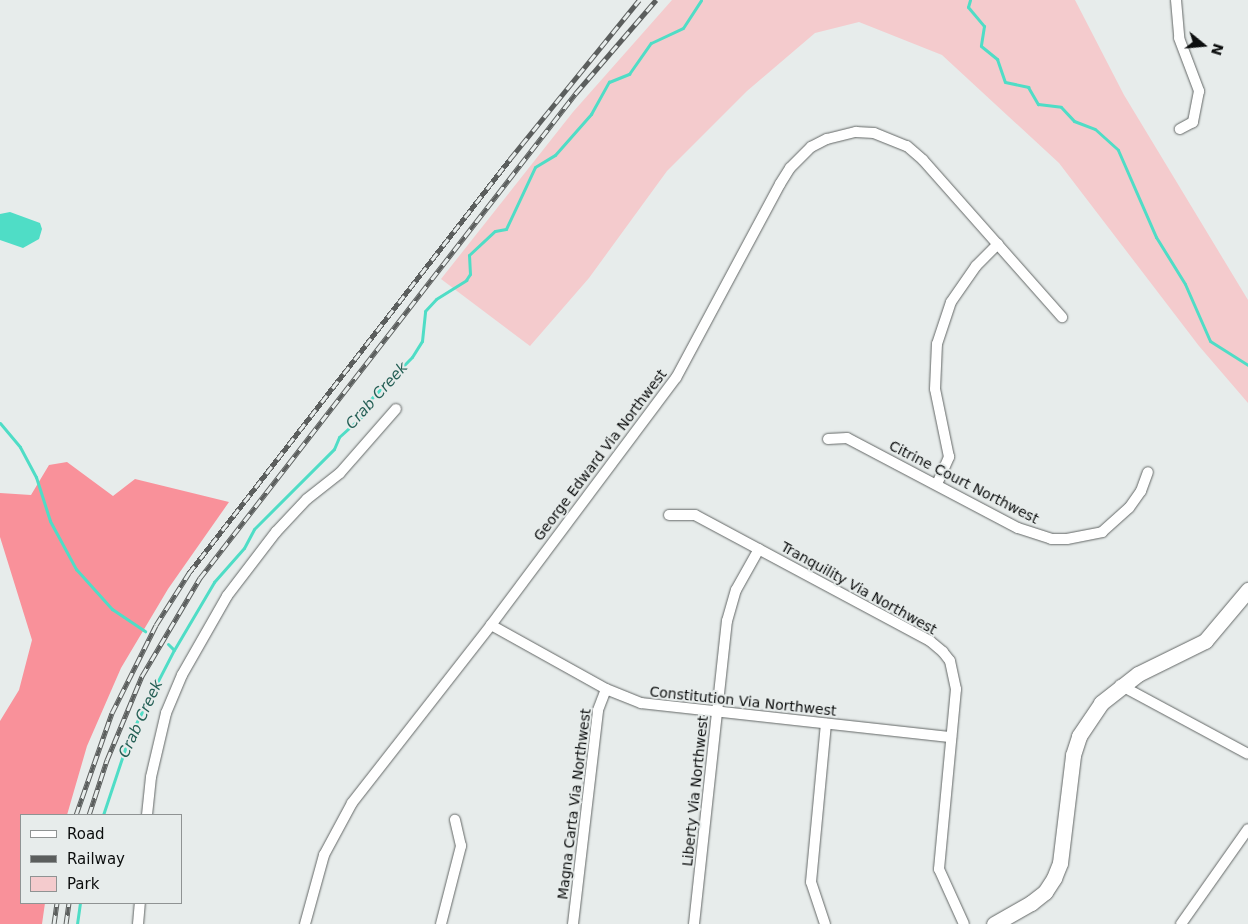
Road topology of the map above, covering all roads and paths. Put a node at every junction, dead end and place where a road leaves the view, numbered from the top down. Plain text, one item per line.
1 (1176, 0) edge
2 (1180, 129) dead end
3 (998, 244) junction
4 (1062, 317) dead end
5 (396, 409) dead end
6 (828, 439) dead end
7 (1148, 472) dead end
8 (936, 484) junction
9 (669, 515) dead end
10 (759, 549) junction
11 (1248, 590) edge
12 (491, 625) junction
13 (1120, 685) junction
14 (606, 688) junction
15 (717, 712) junction
16 (826, 724) junction
17 (951, 737) junction
18 (1248, 754) edge
19 (148, 814) edge
20 (455, 820) dead end
21 (1248, 829) edge
22 (140, 904) edge
23 (138, 924) edge
24 (305, 924) edge
25 (441, 924) edge
26 (573, 924) edge
27 (694, 924) edge
28 (825, 924) edge
29 (964, 924) edge
30 (994, 924) edge
31 (1181, 924) edge

1 - 2 street
3 - 4 street, George Edward Via Northwest
3 - 8 street
3 - 12 street, George Edward Via Northwest
5 - 19 street
6 - 8 street, Citrine Court Northwest
7 - 8 street, Citrine Court Northwest
9 - 10 street, Tranquility Via Northwest
10 - 15 street, Liberty Via Northwest
10 - 17 street, Tranquility Via Northwest
11 - 13 street
12 - 14 street, Constitution Via Northwest
12 - 24 street, George Edward Via Northwest
13 - 18 street
13 - 30 street
14 - 15 street, Constitution Via Northwest
14 - 26 street, Magna Carta Via Northwest
15 - 16 street, Constitution Via Northwest
15 - 27 street, Liberty Via Northwest
16 - 17 street, Constitution Via Northwest
16 - 28 street
17 - 29 street, Tranquility Via Northwest
20 - 25 street
21 - 31 street
22 - 23 street

